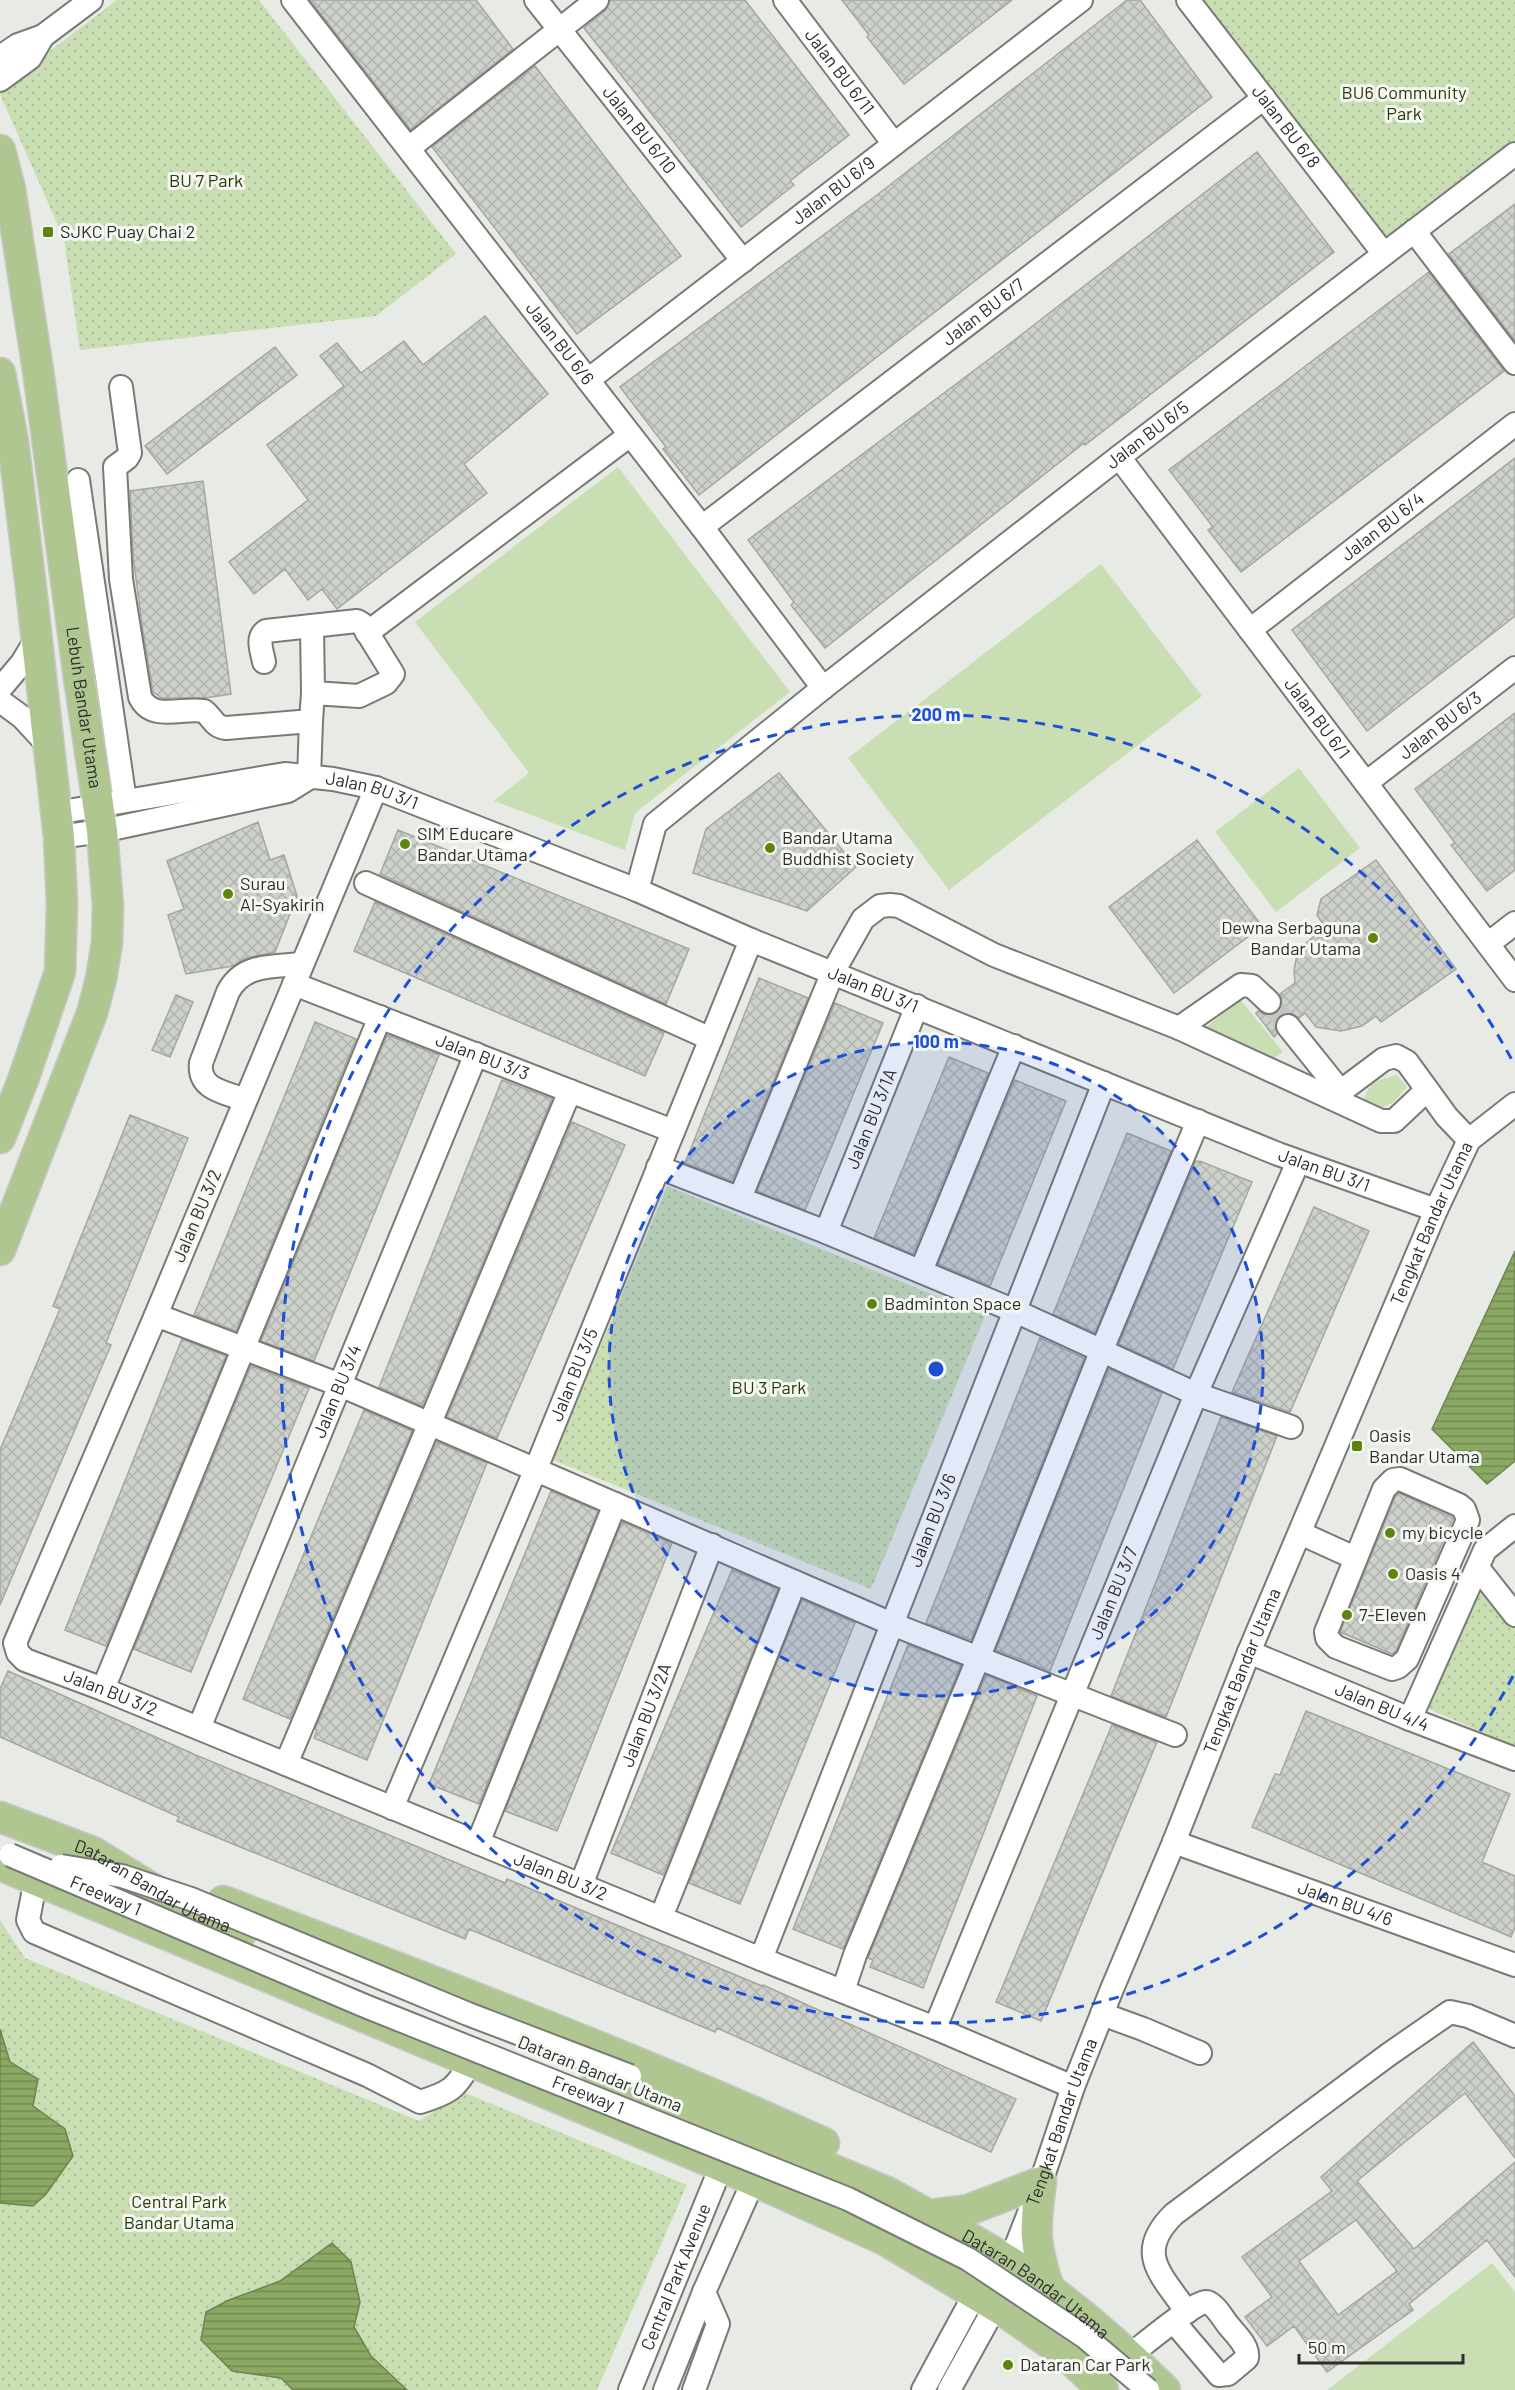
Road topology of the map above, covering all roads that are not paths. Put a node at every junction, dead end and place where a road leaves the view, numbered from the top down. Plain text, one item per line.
1 (293, 0) edge
2 (536, 0) edge
3 (597, 0) edge
4 (785, 0) edge
5 (1081, 0) edge
6 (1188, 0) edge
7 (85, 2) edge
8 (559, 30) junction
9 (43, 36) junction
10 (0, 57) edge
11 (0, 81) edge
12 (1264, 98) junction
13 (894, 144) junction
14 (409, 148) junction
15 (0, 150) edge
16 (1515, 154) edge
17 (1414, 231) junction
18 (1384, 254) junction
19 (743, 261) junction
20 (1515, 363) edge
21 (0, 373) edge
22 (588, 380) junction
23 (121, 387) dead end
24 (1515, 424) edge
25 (630, 435) junction
26 (1119, 457) junction
27 (116, 478) junction
28 (65, 481) junction
29 (702, 527) junction
30 (312, 626) junction
31 (1250, 630) junction
32 (368, 633) junction
33 (35, 641) junction
34 (264, 662) dead end
35 (136, 668) junction
36 (1515, 668) edge
37 (106, 673) junction
38 (823, 688) junction
39 (0, 689) edge
40 (313, 693) junction
41 (0, 701) edge
42 (311, 721) junction
43 (47, 744) junction
44 (309, 778) junction
45 (1366, 783) junction
46 (376, 788) junction
47 (109, 813) junction
48 (57, 825) junction
49 (366, 883) dead end
50 (637, 890) junction
51 (1515, 923) edge
52 (751, 940) junction
53 (1488, 944) junction
54 (833, 972) junction
55 (298, 974) junction
56 (1515, 980) edge
57 (1269, 1002) tunnel mouth
58 (917, 1006) junction
59 (380, 1017) junction
60 (1288, 1026) tunnel mouth
61 (1179, 1028) junction
62 (711, 1039) junction
63 (1014, 1046) junction
64 (476, 1054) junction
65 (1104, 1083) junction
66 (1427, 1090) junction
67 (570, 1091) junction
68 (1336, 1095) junction
69 (245, 1100) junction
70 (1515, 1104) edge
71 (1198, 1121) junction
72 (673, 1131) junction
73 (0, 1138) edge
74 (1469, 1140) junction
75 (1298, 1162) junction
76 (658, 1167) junction
77 (740, 1198) junction
78 (1436, 1210) junction
79 (826, 1232) junction
80 (0, 1250) edge
81 (921, 1271) junction
82 (1015, 1311) junction
83 (156, 1315) junction
84 (243, 1349) junction
85 (1101, 1352) junction
86 (340, 1385) junction
87 (1196, 1394) junction
88 (430, 1424) junction
89 (1291, 1427) dead end
90 (535, 1471) junction
91 (615, 1504) junction
92 (1515, 1526) edge
93 (1300, 1533) junction
94 (712, 1545) junction
95 (1355, 1558) junction
96 (1478, 1568) junction
97 (795, 1582) junction
98 (1515, 1616) edge
99 (892, 1624) junction
100 (1250, 1652) junction
101 (978, 1659) junction
102 (103, 1689) junction
103 (1072, 1694) junction
104 (1410, 1719) junction
105 (199, 1728) junction
106 (1175, 1735) dead end
107 (1515, 1759) edge
108 (286, 1764) junction
109 (392, 1808) junction
110 (0, 1817) edge
111 (1174, 1842) junction
112 (478, 1843) junction
113 (93, 1852) junction
114 (3, 1857) edge
115 (36, 1879) junction
116 (581, 1885) junction
117 (666, 1905) dead end
118 (761, 1959) junction
119 (1515, 1965) edge
120 (843, 1991) junction
121 (1102, 2014) junction
122 (935, 2028) junction
123 (1515, 2036) edge
124 (1200, 2053) dead end
125 (471, 2063) junction
126 (1073, 2087) junction
127 (662, 2098) junction
128 (737, 2128) junction
129 (771, 2143) junction
130 (721, 2166) junction
131 (754, 2180) junction
132 (1041, 2182) junction
133 (886, 2192) junction
134 (929, 2216) junction
135 (1010, 2262) junction
136 (1050, 2291) junction
137 (704, 2292) junction
138 (986, 2300) junction
139 (1130, 2355) junction
140 (630, 2390) edge
141 (665, 2390) edge
142 (694, 2390) edge
143 (923, 2390) edge
144 (949, 2390) edge
145 (1103, 2390) edge
146 (1148, 2390) edge
147 (1165, 2390) edge

1 - 14 street, Jalan BU 6/6
2 - 8 street, Jalan BU 6/10
3 - 8 street
4 - 13 street, Jalan BU 6/11
5 - 13 street, Jalan BU 6/9
6 - 12 street, Jalan BU 6/8
7 - 9 street
8 - 14 street
8 - 19 street, Jalan BU 6/10
9 - 10 street
9 - 11 street
12 - 18 street, Jalan BU 6/8
12 - 29 street, Jalan BU 6/7
13 - 19 street, Jalan BU 6/9
14 - 22 street, Jalan BU 6/6
15 - 28 main road, Lebuh Bandar Utama
16 - 17 street, Jalan BU 6/5
17 - 18 street, Jalan BU 6/5
17 - 20 street
18 - 26 street, Jalan BU 6/5
19 - 22 street, Jalan BU 6/9
21 - 33 main road, Lebuh Bandar Utama
22 - 25 street, Jalan BU 6/6
23 - 27 street
24 - 31 street, Jalan BU 6/4
25 - 29 street, Jalan BU 6/6
25 - 32 street
26 - 31 street, Jalan BU 6/1
26 - 38 street, Jalan BU 6/5
27 - 28 street
27 - 35 street
28 - 37 street
28 - 47 main road, Lebuh Bandar Utama
29 - 38 street, Jalan BU 6/6
30 - 32 street
30 - 34 street
30 - 40 street
31 - 45 street, Jalan BU 6/1
32 - 40 street
33 - 39 street
33 - 43 main road, Lebuh Bandar Utama
35 - 37 street
35 - 42 street
36 - 45 street, Jalan BU 6/3
37 - 47 street
38 - 50 street, Jalan BU 6/5
40 - 42 street
41 - 43 street
42 - 44 street
43 - 48 main road, Lebuh Bandar Utama
44 - 46 street, Jalan BU 3/1
44 - 47 street, Jalan BU 3/1
44 - 47 street, Jalan BU 3/1
45 - 53 street, Jalan BU 6/1
46 - 50 street, Jalan BU 3/1
46 - 55 street, Jalan BU 3/2
47 - 48 street, Jalan BU 3/1
47 - 80 main road, Lebuh Bandar Utama
48 - 73 main road, Lebuh Bandar Utama
49 - 62 street
50 - 52 street, Jalan BU 3/1
51 - 53 street
52 - 54 street, Jalan BU 3/1
52 - 62 street, Jalan BU 3/5
53 - 56 street, Jalan BU 6/1
54 - 58 street, Jalan BU 3/1
54 - 61 street
54 - 77 street
55 - 59 street, Jalan BU 3/3
55 - 69 street, Jalan BU 3/2
55 - 69 street
57 - 61 street
58 - 63 street, Jalan BU 3/1
58 - 79 street, Jalan BU 3/1A
59 - 64 street, Jalan BU 3/3
59 - 84 street
60 - 68 street
61 - 68 street
62 - 72 street, Jalan BU 3/5
63 - 65 street, Jalan BU 3/1
63 - 81 street
64 - 67 street, Jalan BU 3/3
64 - 86 street, Jalan BU 3/4
65 - 71 street, Jalan BU 3/1
65 - 82 street, Jalan BU 3/6
66 - 68 street
66 - 68 street
66 - 74 street
67 - 72 street, Jalan BU 3/3
67 - 88 street
69 - 83 street, Jalan BU 3/2
70 - 74 street, Tengkat Bandar Utama
71 - 75 street, Jalan BU 3/1
71 - 85 street
72 - 76 street, Jalan BU 3/5
74 - 78 street, Tengkat Bandar Utama
75 - 78 street, Jalan BU 3/1
75 - 87 street, Jalan BU 3/7
76 - 77 street
76 - 90 street, Jalan BU 3/5
77 - 79 street
78 - 93 street, Tengkat Bandar Utama
79 - 81 street
81 - 82 street
82 - 85 street
82 - 99 street, Jalan BU 3/6
83 - 84 street
83 - 102 street, Jalan BU 3/2
84 - 86 street
84 - 102 street
85 - 87 street
85 - 101 street
86 - 88 street
86 - 105 street, Jalan BU 3/4
87 - 89 street
87 - 103 street, Jalan BU 3/7
88 - 90 street
88 - 108 street
90 - 91 street
90 - 109 street, Jalan BU 3/5
91 - 94 street
91 - 112 street
92 - 96 street
93 - 95 street
93 - 100 street, Tengkat Bandar Utama
94 - 97 street
94 - 116 street, Jalan BU 3/2A
95 - 95 street
96 - 98 street
96 - 104 street
97 - 99 street
97 - 117 street
99 - 101 street
99 - 118 street, Jalan BU 3/6
100 - 104 street, Jalan BU 4/4
100 - 111 street, Tengkat Bandar Utama
101 - 103 street
101 - 120 street
102 - 105 street, Jalan BU 3/2
103 - 106 street
103 - 122 street, Jalan BU 3/7
104 - 107 street, Jalan BU 4/4
105 - 108 street, Jalan BU 3/2
108 - 109 street, Jalan BU 3/2
109 - 112 street, Jalan BU 3/2
110 - 113 main road, Dataran Bandar Utama
111 - 119 street, Jalan BU 4/6
111 - 121 street, Tengkat Bandar Utama
112 - 116 street, Jalan BU 3/2
113 - 127 main road, Dataran Bandar Utama
113 - 133 main road
114 - 115 main road, Dataran Bandar Utama
114 - 127 street, bridge
114 - 146 street, Freeway 1, bridge
115 - 125 main road, Dataran Bandar Utama
115 - 125 street
116 - 118 street, Jalan BU 3/2
118 - 120 street, Jalan BU 3/2
120 - 122 street, Jalan BU 3/2
121 - 124 street
121 - 126 street, Tengkat Bandar Utama
122 - 126 street, Jalan BU 3/2
123 - 139 street
125 - 130 main road, Dataran Bandar Utama
126 - 132 street, Tengkat Bandar Utama
127 - 128 main road, Dataran Bandar Utama
128 - 129 main road, Dataran Bandar Utama
128 - 130 street, Central Park Avenue
129 - 131 street, Central Park Avenue
129 - 133 main road, Dataran Bandar Utama
130 - 131 main road, Dataran Bandar Utama
130 - 140 street, Central Park Avenue
131 - 137 street, Central Park Avenue
131 - 138 main road, Dataran Bandar Utama
132 - 134 main road
132 - 135 street, Tengkat Bandar Utama
132 - 136 main road
133 - 134 main road, Dataran Bandar Utama
134 - 135 main road, Dataran Bandar Utama
135 - 136 main road, Dataran Bandar Utama
135 - 138 street, Tengkat Bandar Utama
136 - 139 main road, Dataran Bandar Utama
137 - 141 street, Central Park Avenue
137 - 142 street
138 - 143 street
138 - 144 street
138 - 145 main road, Dataran Bandar Utama
139 - 147 main road, Dataran Bandar Utama

